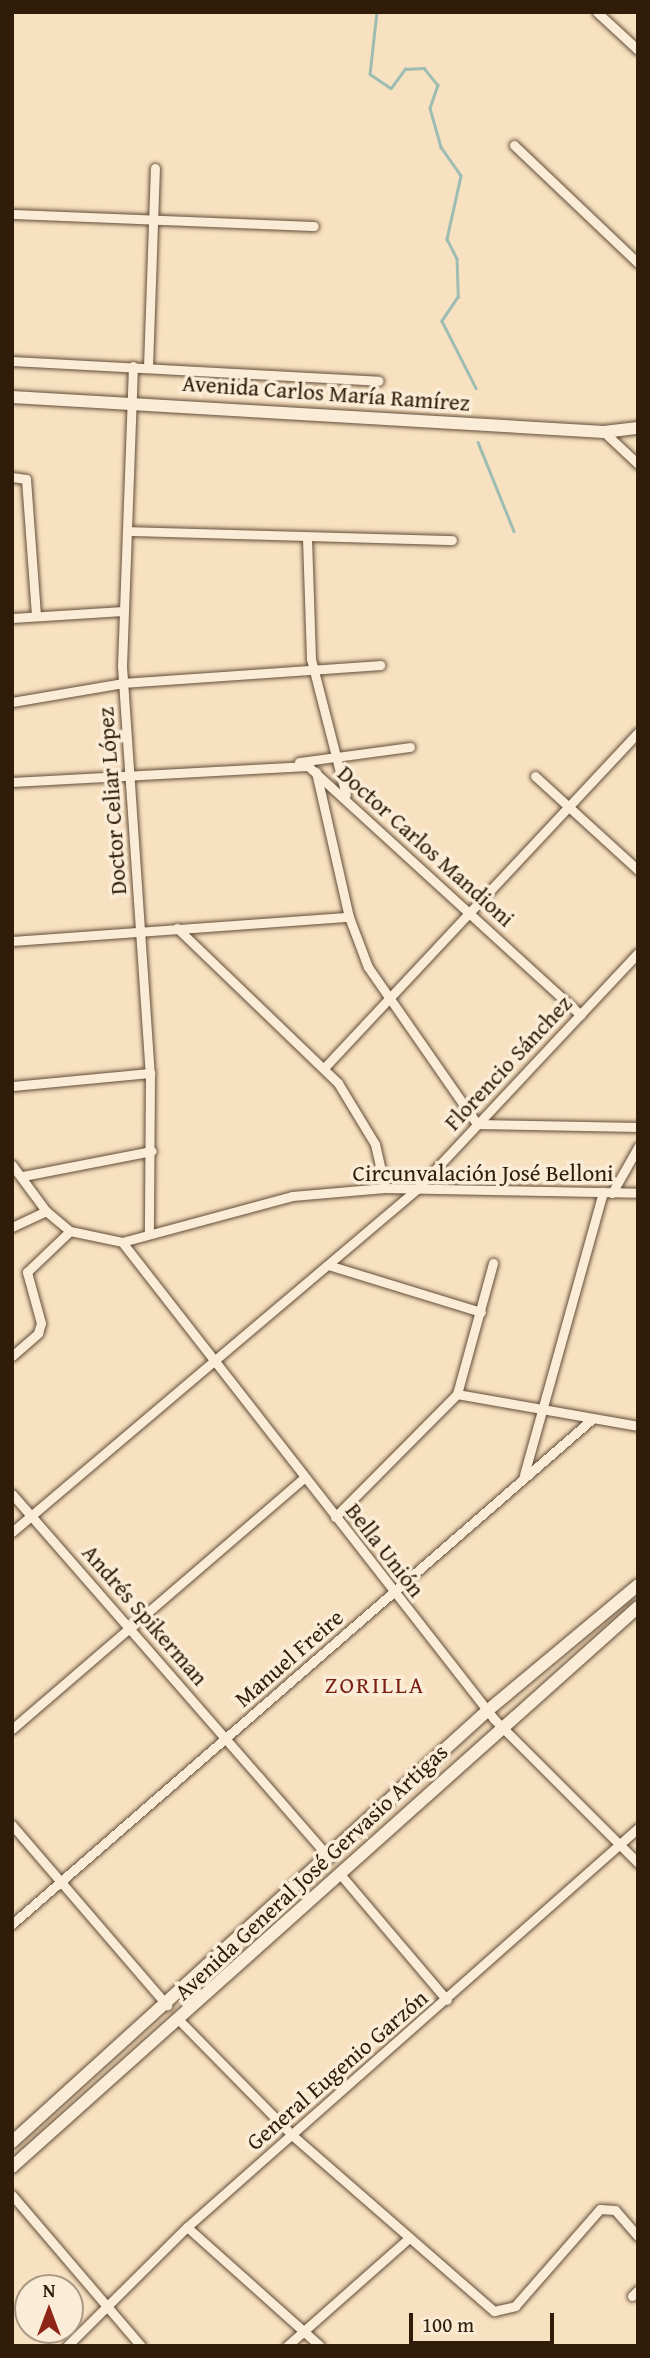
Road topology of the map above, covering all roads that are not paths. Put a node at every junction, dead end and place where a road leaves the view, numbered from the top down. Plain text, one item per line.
1 (597, 12) edge
2 (638, 50) edge
3 (514, 145) dead end
4 (155, 168) dead end
5 (12, 214) edge
6 (154, 219) junction
7 (314, 226) dead end
8 (638, 263) edge
9 (12, 361) edge
10 (133, 366) junction
11 (148, 367) junction
12 (379, 381) dead end
13 (12, 397) edge
14 (132, 402) junction
15 (638, 428) edge
16 (604, 432) junction
17 (638, 464) edge
18 (12, 477) edge
19 (128, 531) junction
20 (307, 538) junction
21 (452, 540) dead end
22 (123, 611) junction
23 (36, 616) junction
24 (12, 618) edge
25 (380, 665) dead end
26 (313, 667) junction
27 (123, 683) junction
28 (12, 702) edge
29 (638, 732) edge
30 (410, 747) dead end
31 (336, 757) junction
32 (297, 763) junction
33 (316, 772) junction
34 (128, 773) junction
35 (535, 776) dead end
36 (12, 782) edge
37 (346, 795) junction
38 (568, 806) junction
39 (638, 870) edge
40 (470, 910) junction
41 (349, 917) junction
42 (140, 928) junction
43 (176, 928) junction
44 (12, 941) edge
45 (638, 953) edge
46 (391, 997) junction
47 (581, 1015) junction
48 (324, 1068) junction
49 (150, 1073) junction
50 (12, 1086) edge
51 (477, 1124) junction
52 (638, 1127) edge
53 (638, 1147) edge
54 (152, 1151) junction
55 (12, 1165) edge
56 (23, 1176) junction
57 (386, 1188) junction
58 (417, 1188) junction
59 (607, 1193) junction
60 (638, 1193) edge
61 (46, 1211) junction
62 (12, 1227) edge
63 (70, 1231) junction
64 (149, 1234) junction
65 (122, 1242) junction
66 (493, 1263) dead end
67 (328, 1265) junction
68 (481, 1312) junction
69 (12, 1356) edge
70 (211, 1359) junction
71 (457, 1394) junction
72 (541, 1410) junction
73 (591, 1420) junction
74 (638, 1426) edge
75 (523, 1477) junction
76 (304, 1478) junction
77 (12, 1494) edge
78 (32, 1515) junction
79 (335, 1517) junction
80 (12, 1532) edge
81 (638, 1586) edge
82 (393, 1593) junction
83 (638, 1607) edge
84 (132, 1626) junction
85 (487, 1711) junction
86 (499, 1725) junction
87 (12, 1729) edge
88 (226, 1738) junction
89 (12, 1825) edge
90 (638, 1828) edge
91 (620, 1847) junction
92 (330, 1858) junction
93 (638, 1863) edge
94 (340, 1874) junction
95 (62, 1882) junction
96 (12, 1924) edge
97 (447, 2000) junction
98 (167, 2006) junction
99 (181, 2022) junction
100 (292, 2135) junction
101 (12, 2142) edge
102 (12, 2167) edge
103 (12, 2195) edge
104 (187, 2227) junction
105 (638, 2236) edge
106 (408, 2239) junction
107 (104, 2303) junction
108 (300, 2329) junction
109 (67, 2346) edge
110 (141, 2346) edge
111 (287, 2346) edge
112 (320, 2346) edge

1 - 2 street
3 - 8 street
4 - 6 street
5 - 6 street
6 - 7 street
6 - 11 street
9 - 10 street, Avenida Carlos María Ramírez
10 - 11 street, Avenida Carlos María Ramírez
10 - 14 street, Doctor Celiar López
11 - 12 street, Avenida Carlos María Ramírez
13 - 14 main road, Avenida Carlos María Ramírez
14 - 16 main road, Avenida Carlos María Ramírez
14 - 19 street, Doctor Celiar López
15 - 16 main road, Avenida Carlos María Ramírez
16 - 17 street
18 - 23 street
19 - 20 street
19 - 22 street, Doctor Celiar López
20 - 21 street
20 - 26 street
22 - 23 street
22 - 27 street, Doctor Celiar López
23 - 24 street
25 - 26 street
26 - 27 street
26 - 31 street
27 - 28 street
27 - 34 street, Doctor Celiar López
29 - 38 street
30 - 31 street
31 - 32 street
31 - 37 street
32 - 33 street, Doctor Carlos Mandioni
32 - 34 street, Doctor Carlos Mandioni
33 - 37 street, Doctor Carlos Mandioni
33 - 41 street
34 - 36 street, Doctor Carlos Mandioni
34 - 42 street, Doctor Celiar López
35 - 38 street
37 - 40 street, Doctor Carlos Mandioni
38 - 39 street
38 - 40 street
40 - 46 street
40 - 47 street, Doctor Carlos Mandioni
41 - 43 street
41 - 46 street
42 - 43 street
42 - 44 street
42 - 49 street, Doctor Celiar López
43 - 48 street
45 - 47 street, Florencio Sánchez
46 - 48 street
46 - 51 street
47 - 51 street, Florencio Sánchez
48 - 57 street
49 - 50 street
49 - 54 street, Doctor Celiar López
51 - 52 street, Circunvalación José Belloni
51 - 58 street, Florencio Sánchez
53 - 59 street
54 - 56 street
54 - 64 street, Doctor Celiar López
55 - 56 street, Circunvalación José Belloni
56 - 61 street, Circunvalación José Belloni
57 - 58 street, Circunvalación José Belloni
57 - 64 street, Circunvalación José Belloni
58 - 59 street, Circunvalación José Belloni
58 - 67 street, Florencio Sánchez
59 - 60 street, Circunvalación José Belloni
59 - 72 street
61 - 62 street
61 - 63 street, Circunvalación José Belloni
63 - 65 street, Circunvalación José Belloni
63 - 69 street
64 - 65 street, Circunvalación José Belloni
65 - 70 street, Bella Unión
66 - 68 street
67 - 68 street
67 - 70 street, Florencio Sánchez
68 - 71 street
70 - 76 street, Bella Unión
70 - 78 street, Florencio Sánchez
71 - 72 street
71 - 79 street
72 - 73 street
72 - 75 street
73 - 74 street
73 - 75 street, Manuel Freire
75 - 82 street, Manuel Freire
76 - 79 street, Bella Unión
76 - 84 street
77 - 78 street, Andrés Spikerman
78 - 80 street, Florencio Sánchez
78 - 84 street, Andrés Spikerman
79 - 82 street, Bella Unión
81 - 85 main road, Avenida General José Gervasio Artigas
82 - 85 street, Bella Unión
82 - 88 street, Manuel Freire
83 - 86 main road, Avenida General José Gervasio Artigas
84 - 87 street
84 - 88 street, Andrés Spikerman
85 - 86 street, Bella Unión
85 - 92 main road, Avenida General José Gervasio Artigas
86 - 91 street, Bella Unión
86 - 94 main road, Avenida General José Gervasio Artigas
88 - 92 street, Andrés Spikerman
88 - 95 street, Manuel Freire
89 - 95 street
90 - 91 street, General Eugenio Garzón
91 - 93 street, Bella Unión
91 - 97 street, General Eugenio Garzón
92 - 98 main road, Avenida General José Gervasio Artigas
94 - 97 street
94 - 99 main road, Avenida General José Gervasio Artigas
95 - 96 street, Manuel Freire
95 - 98 street
97 - 100 street, General Eugenio Garzón
98 - 101 main road, Avenida General José Gervasio Artigas
99 - 100 street
99 - 102 main road, Avenida General José Gervasio Artigas
100 - 104 street, General Eugenio Garzón
100 - 106 street
103 - 107 street
104 - 107 street, General Eugenio Garzón
104 - 108 street
105 - 106 street
106 - 108 street
107 - 109 street, General Eugenio Garzón
107 - 110 street
108 - 111 street
108 - 112 street

